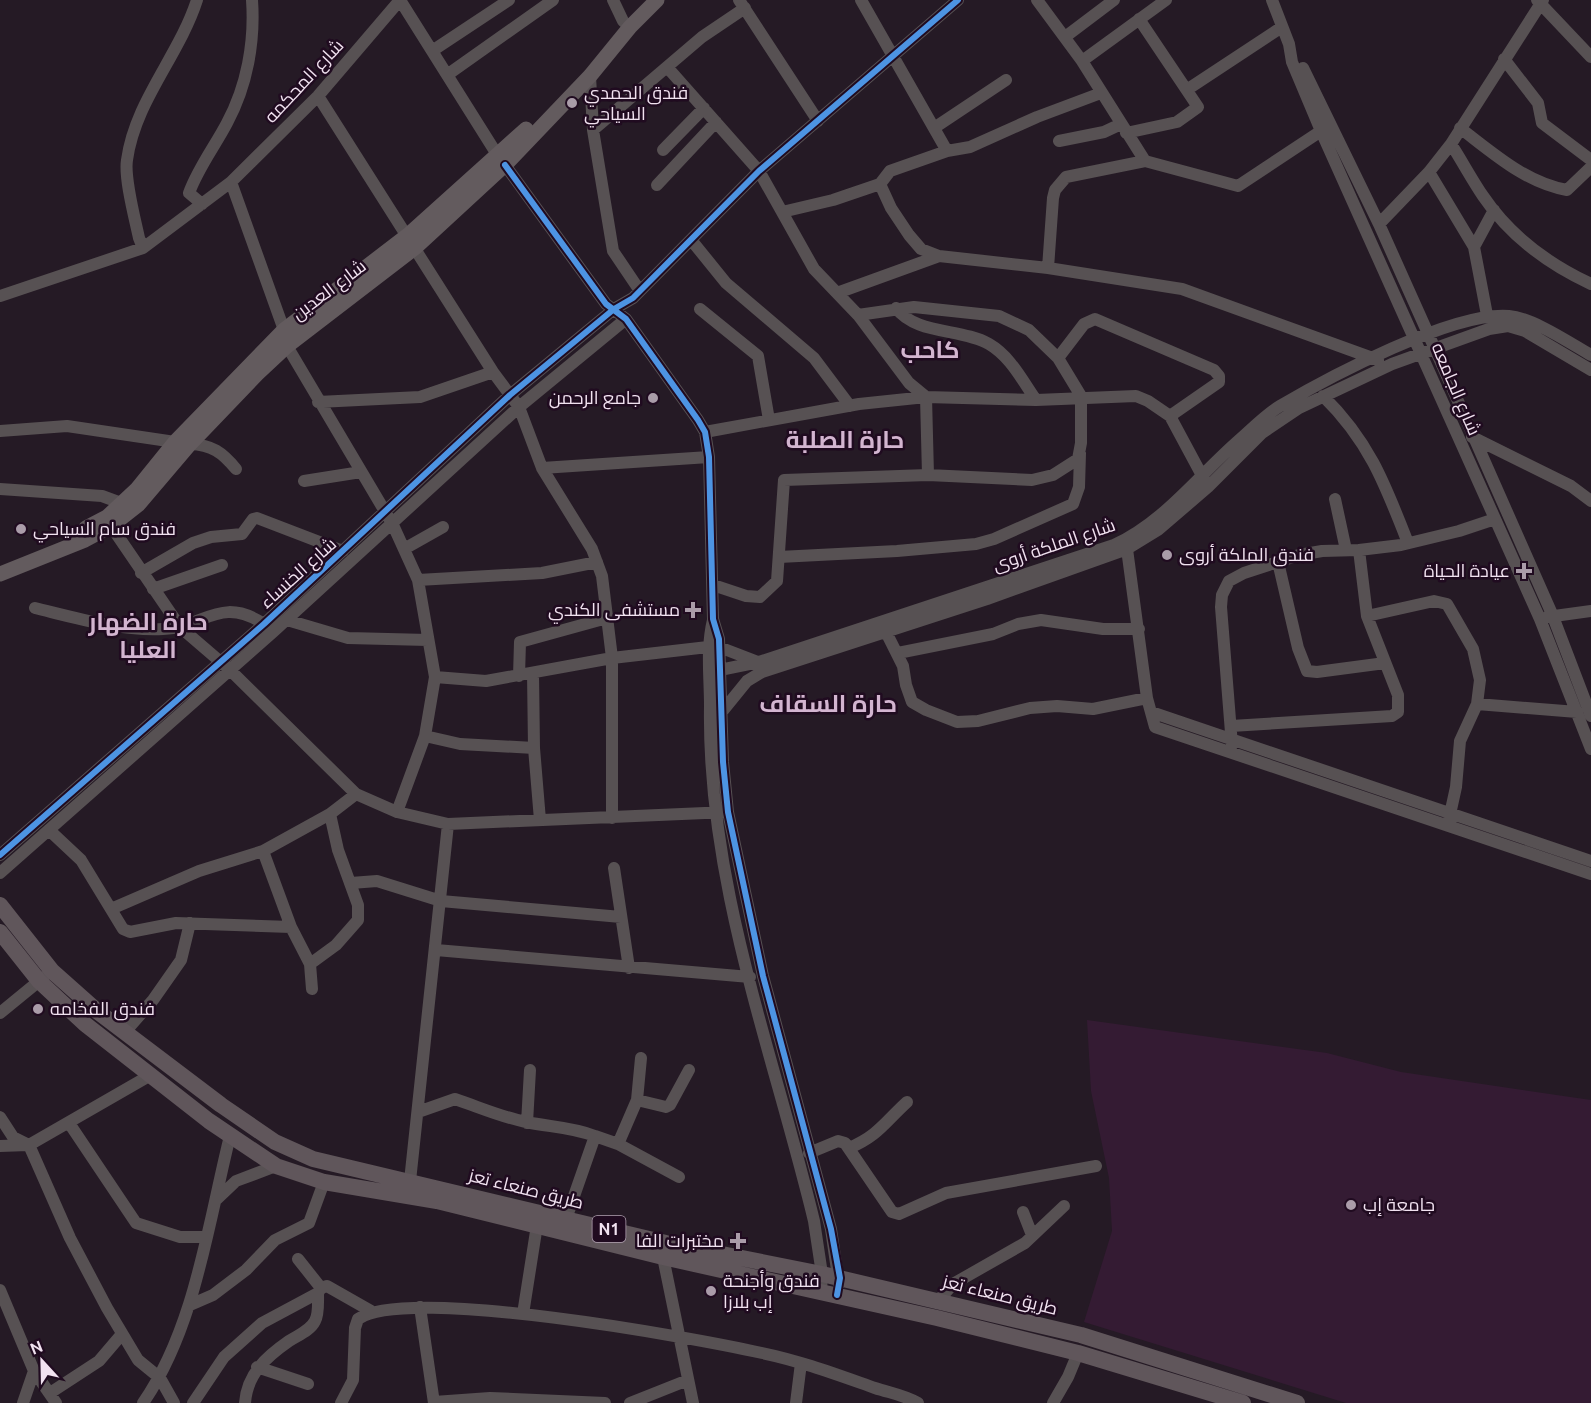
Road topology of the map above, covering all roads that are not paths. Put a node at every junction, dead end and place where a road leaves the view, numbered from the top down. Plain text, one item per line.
1 (196, 0) edge
2 (252, 0) edge
3 (400, 0) edge
4 (509, 0) edge
5 (553, 0) edge
6 (613, 0) edge
7 (643, 0) edge
8 (657, 0) edge
9 (861, 0) edge
10 (957, 0) edge
11 (1038, 0) edge
12 (1114, 0) edge
13 (1166, 0) edge
14 (1272, 0) edge
15 (1540, 1) edge
16 (742, 4) edge
17 (1139, 19) junction
18 (626, 24) junction
19 (1282, 27) junction
20 (1065, 37) junction
21 (1289, 44) junction
22 (432, 51) junction
23 (892, 56) junction
24 (1591, 57) edge
25 (1504, 59) junction
26 (1082, 61) junction
27 (667, 67) junction
28 (447, 75) junction
29 (590, 76) junction
30 (1006, 80) dead end
31 (1188, 89) junction
32 (1101, 93) junction
33 (318, 96) junction
34 (704, 108) junction
35 (818, 121) junction
36 (716, 122) junction
37 (934, 128) junction
38 (1460, 128) junction
39 (1124, 129) junction
40 (593, 130) junction
41 (1321, 131) junction
42 (1059, 141) dead end
43 (1451, 144) junction
44 (663, 150) dead end
45 (946, 150) junction
46 (502, 160) junction
47 (1591, 160) edge
48 (1145, 161) junction
49 (1591, 167) edge
50 (759, 171) junction
51 (1429, 172) junction
52 (231, 182) junction
53 (880, 184) junction
54 (657, 185) dead end
55 (202, 204) junction
56 (1494, 210) junction
57 (782, 212) junction
58 (1379, 224) junction
59 (412, 241) junction
60 (692, 241) junction
61 (1474, 247) junction
62 (143, 248) junction
63 (939, 256) junction
64 (1048, 268) junction
65 (1591, 284) edge
66 (837, 293) junction
67 (637, 294) junction
68 (0, 296) edge
69 (896, 308) junction
70 (614, 309) junction
71 (700, 309) dead end
72 (858, 315) junction
73 (1487, 315) junction
74 (626, 319) junction
75 (285, 330) junction
76 (1427, 333) junction
77 (1415, 339) junction
78 (287, 346) junction
79 (1435, 349) junction
80 (1422, 354) junction
81 (1591, 355) edge
82 (1058, 358) junction
83 (1374, 359) junction
84 (1392, 364) junction
85 (1591, 370) edge
86 (493, 372) junction
87 (510, 395) junction
88 (1081, 396) junction
89 (1323, 396) junction
90 (926, 398) junction
91 (1036, 400) junction
92 (318, 402) junction
93 (850, 406) junction
94 (519, 407) junction
95 (1170, 416) junction
96 (769, 420) junction
97 (0, 431) edge
98 (705, 432) junction
99 (1472, 437) junction
100 (175, 442) junction
101 (190, 444) junction
102 (1080, 453) junction
103 (709, 457) junction
104 (542, 468) junction
105 (236, 469) dead end
106 (361, 472) junction
107 (928, 475) junction
108 (304, 481) dead end
109 (1205, 482) junction
110 (0, 489) edge
111 (1335, 499) dead end
112 (1591, 501) edge
113 (121, 503) junction
114 (386, 513) junction
115 (1495, 519) junction
116 (393, 525) junction
117 (111, 526) junction
118 (443, 527) dead end
119 (1408, 543) junction
120 (404, 549) junction
121 (1127, 549) junction
122 (1346, 550) junction
123 (1359, 550) junction
124 (344, 551) junction
125 (778, 557) junction
126 (597, 562) junction
127 (1278, 562) junction
128 (0, 563) edge
129 (222, 565) dead end
130 (141, 573) junction
131 (0, 574) edge
132 (418, 580) junction
133 (712, 585) junction
134 (153, 589) junction
135 (35, 608) dead end
136 (1591, 612) edge
137 (1552, 614) junction
138 (1367, 616) junction
139 (607, 618) junction
140 (1540, 619) junction
141 (287, 620) junction
142 (264, 624) junction
143 (180, 627) junction
144 (1139, 629) junction
145 (886, 632) junction
146 (428, 640) junction
147 (713, 647) junction
148 (898, 653) junction
149 (612, 658) junction
150 (1385, 663) junction
151 (226, 666) junction
152 (760, 667) junction
153 (715, 671) junction
154 (533, 673) junction
155 (435, 676) junction
156 (519, 676) junction
157 (1147, 698) junction
158 (1477, 704) junction
159 (1151, 712) junction
160 (1577, 712) junction
161 (721, 714) junction
162 (1591, 716) edge
163 (1232, 732) junction
164 (425, 736) junction
165 (534, 748) junction
166 (1591, 749) edge
167 (1232, 753) junction
168 (356, 794) junction
169 (1449, 811) junction
170 (397, 812) junction
171 (728, 812) junction
172 (330, 814) junction
173 (714, 814) junction
174 (612, 818) junction
175 (540, 820) junction
176 (448, 824) junction
177 (1448, 826) junction
178 (49, 830) junction
179 (263, 851) junction
180 (0, 855) edge
181 (1591, 861) edge
182 (614, 868) dead end
183 (0, 873) edge
184 (1591, 874) edge
185 (351, 884) junction
186 (441, 901) junction
187 (0, 905) edge
188 (111, 909) junction
189 (621, 917) junction
190 (190, 923) junction
191 (291, 927) junction
192 (0, 932) edge
193 (436, 950) junction
194 (310, 964) junction
195 (628, 968) junction
196 (46, 976) junction
197 (750, 977) junction
198 (312, 989) dead end
199 (0, 1013) edge
200 (125, 1032) junction
201 (641, 1058) dead end
202 (530, 1070) dead end
203 (690, 1070) dead end
204 (149, 1076) junction
205 (637, 1100) junction
206 (907, 1102) dead end
207 (221, 1105) junction
208 (418, 1112) junction
209 (0, 1117) edge
210 (209, 1121) junction
211 (69, 1122) junction
212 (527, 1123) junction
213 (230, 1136) junction
214 (595, 1136) junction
215 (618, 1144) junction
216 (29, 1145) junction
217 (1, 1147) edge
218 (849, 1148) junction
219 (809, 1153) junction
220 (276, 1166) junction
221 (1096, 1166) dead end
222 (679, 1177) dead end
223 (410, 1181) junction
224 (324, 1182) junction
225 (214, 1202) junction
226 (1064, 1206) dead end
227 (1023, 1212) dead end
228 (566, 1219) junction
229 (537, 1225) junction
230 (1032, 1235) junction
231 (205, 1237) junction
232 (663, 1257) junction
233 (298, 1259) dead end
234 (822, 1274) junction
235 (840, 1278) junction
236 (0, 1290) edge
237 (320, 1290) junction
238 (829, 1293) junction
239 (938, 1300) junction
240 (190, 1305) junction
241 (420, 1307) junction
242 (371, 1311) junction
243 (523, 1314) junction
244 (122, 1334) junction
245 (678, 1338) junction
246 (1078, 1353) junction
247 (801, 1363) junction
248 (257, 1367) junction
249 (34, 1371) junction
250 (160, 1378) junction
251 (688, 1380) junction
252 (308, 1384) dead end
253 (53, 1398) edge
254 (434, 1402) edge
255 (23, 1403) edge
256 (143, 1403) edge
257 (174, 1403) edge
258 (193, 1403) edge
259 (245, 1403) edge
260 (341, 1403) edge
261 (605, 1403) edge
262 (630, 1403) edge
263 (693, 1403) edge
264 (796, 1403) edge
265 (918, 1403) edge
266 (1053, 1403) edge
267 (1243, 1403) edge
268 (1297, 1403) edge

1 - 62 street
2 - 55 street
3 - 22 street
3 - 33 street, شارع المحكمه
4 - 22 street
5 - 28 street
6 - 18 street
7 - 18 main road, شارع العدين
8 - 18 main road, شارع العدين
9 - 23 street
10 - 23 street
11 - 20 street
12 - 20 street
13 - 17 street
14 - 19 street, شارع الجامعه
15 - 24 street
15 - 25 street
16 - 27 street
16 - 35 street
17 - 26 street
17 - 31 street
18 - 29 main road, شارع العدين
18 - 46 main road, شارع العدين
19 - 21 street, شارع الجامعه
19 - 31 street
20 - 26 street
21 - 41 street, شارع الجامعه
21 - 58 street, شارع الجامعه
22 - 28 street
23 - 35 street
23 - 37 street
25 - 38 street
25 - 47 street
26 - 32 street
27 - 34 street
27 - 40 street
28 - 46 street
29 - 40 street
29 - 46 main road, شارع العدين
30 - 37 street
31 - 39 street
32 - 39 street
32 - 45 street
33 - 52 street, شارع المحكمه
33 - 59 street
34 - 36 street
34 - 44 street
35 - 50 street
36 - 50 street
36 - 54 street
37 - 45 street
38 - 43 street
38 - 49 street
39 - 42 street
39 - 48 street
40 - 67 street
41 - 48 street
41 - 77 street, شارع الجامعه
43 - 51 street
43 - 56 street
45 - 53 street
46 - 59 main road, شارع العدين
46 - 70 street
48 - 64 street
50 - 57 street
50 - 60 street
51 - 58 street
51 - 61 street
52 - 55 street, شارع المحكمه
52 - 75 street
53 - 57 street
53 - 63 street
55 - 62 street, شارع المحكمه
56 - 61 street
56 - 65 street
57 - 66 street
58 - 76 street, شارع الجامعه
59 - 75 main road, شارع العدين
59 - 78 main road, شارع العدين
59 - 86 street
60 - 67 street
60 - 93 street
61 - 73 street
62 - 68 street, شارع المحكمه
63 - 64 street
63 - 66 street
64 - 83 street
66 - 72 street
67 - 70 street, شارع الخنساء
67 - 74 street
69 - 72 street
69 - 82 street
69 - 91 street
70 - 74 street
70 - 87 street, شارع الخنساء
71 - 96 street
72 - 90 street
73 - 76 street, شارع الملكة أروى
73 - 81 street
74 - 94 street, شارع الخنساء
74 - 98 street
75 - 100 main road, شارع العدين
76 - 77 street, شارع الملكة أروى
76 - 79 street, شارع الجامعه
77 - 80 street, شارع الجامعه
77 - 83 street, شارع الملكة أروى
78 - 92 street
78 - 101 main road, شارع العدين
79 - 80 street, شارع الملكة أروى
79 - 85 street, شارع الملكة أروى
79 - 99 street, شارع الجامعه
80 - 84 street, شارع الملكة أروى
80 - 115 street, شارع الجامعه
82 - 88 street
82 - 95 street
83 - 84 street
83 - 109 street, شارع الملكة أروى
84 - 89 street, شارع الملكة أروى
86 - 87 street
86 - 92 street
87 - 94 street
87 - 114 street, شارع الخنساء
88 - 91 street
88 - 95 street
88 - 102 street
89 - 109 street, شارع الملكة أروى
89 - 119 street
90 - 91 street
90 - 93 street
90 - 107 street
92 - 106 street
93 - 96 street
94 - 104 street
94 - 116 street, شارع الخنساء
95 - 109 street
96 - 98 street
97 - 100 street
98 - 103 street
99 - 112 street
99 - 137 street, شارع الجامعه
100 - 113 main road, شارع العدين
101 - 105 street
101 - 117 main road, شارع العدين
102 - 107 street
102 - 125 street
103 - 104 street
103 - 133 street
104 - 126 street
106 - 108 street
106 - 114 street
107 - 125 street
109 - 121 street, شارع الملكة أروى
109 - 152 street, شارع الملكة أروى
110 - 113 street
111 - 122 street
113 - 128 main road, شارع العدين
114 - 116 street
114 - 124 street, شارع الخنساء
115 - 119 street
115 - 140 street, شارع الجامعه
116 - 120 street
116 - 141 street, شارع الخنساء
117 - 130 street
117 - 131 main road, شارع العدين
118 - 120 street
119 - 123 street
120 - 132 street
121 - 144 street
121 - 145 street, شارع الملكة أروى
122 - 123 street
122 - 127 street
123 - 138 street
124 - 130 street
124 - 142 street, شارع الخنساء
125 - 133 street
126 - 132 street
126 - 139 street
127 - 150 street
127 - 163 street
129 - 134 street
130 - 134 street
132 - 146 street
133 - 147 street
134 - 143 street
135 - 143 street
136 - 137 street
137 - 140 street
137 - 162 street, شارع الجامعه
138 - 150 street
138 - 158 street
139 - 149 street
139 - 156 street
140 - 160 street, شارع الجامعه
141 - 146 street
141 - 151 street, شارع الخنساء
142 - 143 street
142 - 151 street, شارع الخنساء
143 - 151 street
144 - 148 street
144 - 157 street
145 - 148 street
145 - 152 street, شارع الملكة أروى
146 - 155 street
147 - 149 street
147 - 152 street
147 - 153 street
148 - 157 street
149 - 154 street
149 - 174 street
150 - 163 street
151 - 168 street
151 - 178 street, شارع الخنساء
151 - 180 street, شارع الخنساء
152 - 153 street, شارع الملكة أروى
152 - 161 street
153 - 161 street
153 - 173 street
154 - 156 street
154 - 165 street
155 - 156 street
155 - 164 street
157 - 159 street
158 - 160 street
158 - 169 street
159 - 163 street
159 - 167 street
160 - 166 street, شارع الجامعه
161 - 171 street
163 - 167 street
163 - 169 street
164 - 165 street
164 - 170 street
165 - 175 street
167 - 177 street
168 - 170 street
168 - 172 street
169 - 177 street
169 - 181 street
170 - 176 street
171 - 173 street
171 - 219 street
172 - 179 street
172 - 185 street
173 - 174 street
173 - 197 street
174 - 175 street
175 - 176 street
176 - 186 street
177 - 184 street
178 - 183 street, شارع الخنساء
178 - 188 street
179 - 188 street
179 - 191 street
182 - 189 street
185 - 186 street
185 - 194 street
186 - 189 street
186 - 193 street
187 - 196 highway, طريق صنعاء تعز / N1
188 - 190 street
189 - 195 street
190 - 191 street
190 - 200 street
191 - 194 street
192 - 196 highway, طريق صنعاء تعز / N1
193 - 195 street
193 - 208 street
194 - 198 street
195 - 197 street
196 - 199 street
196 - 200 highway, طريق صنعاء تعز / N1
196 - 204 highway, طريق صنعاء تعز / N1
197 - 234 street
200 - 207 highway, طريق صنعاء تعز / N1
201 - 205 street
202 - 212 street
203 - 205 street
204 - 210 highway, طريق صنعاء تعز / N1
204 - 211 street
205 - 215 street
206 - 218 street
207 - 210 highway
207 - 223 highway, طريق صنعاء تعز / N1
208 - 212 street
208 - 223 street
209 - 216 street
210 - 213 highway, طريق صنعاء تعز / N1
211 - 216 street
211 - 231 street
212 - 214 street
213 - 220 highway, طريق صنعاء تعز / N1
213 - 225 street
214 - 215 street
214 - 228 street
215 - 222 street
216 - 217 street
216 - 244 street
218 - 219 street
218 - 221 street
219 - 235 street
220 - 224 highway, طريق صنعاء تعز / N1
220 - 225 street
223 - 228 highway, طريق صنعاء تعز / N1
224 - 229 highway, طريق صنعاء تعز / N1
224 - 240 street
225 - 231 street
226 - 230 street
227 - 230 street
228 - 234 highway, طريق صنعاء تعز / N1
229 - 232 highway, طريق صنعاء تعز / N1
229 - 243 street
230 - 239 street
231 - 240 street
232 - 238 highway, طريق صنعاء تعز / N1
232 - 245 street
233 - 237 street
234 - 235 highway, طريق صنعاء تعز / N1
234 - 238 street
235 - 238 street
235 - 239 highway, طريق صنعاء تعز / N1
236 - 249 street
237 - 242 street
237 - 248 street
237 - 258 street
238 - 246 highway, طريق صنعاء تعز / N1
239 - 268 highway, طريق صنعاء تعز / N1
240 - 250 street
241 - 242 street
241 - 243 street
241 - 254 street
242 - 260 street
243 - 245 street
244 - 250 street
244 - 253 street
245 - 247 street
245 - 251 street
246 - 266 street
246 - 267 highway, طريق صنعاء تعز / N1
247 - 264 street
247 - 265 street
248 - 252 street
248 - 259 street
249 - 253 street
249 - 255 street
250 - 256 street
250 - 257 street
251 - 262 street
251 - 263 street
254 - 261 street

